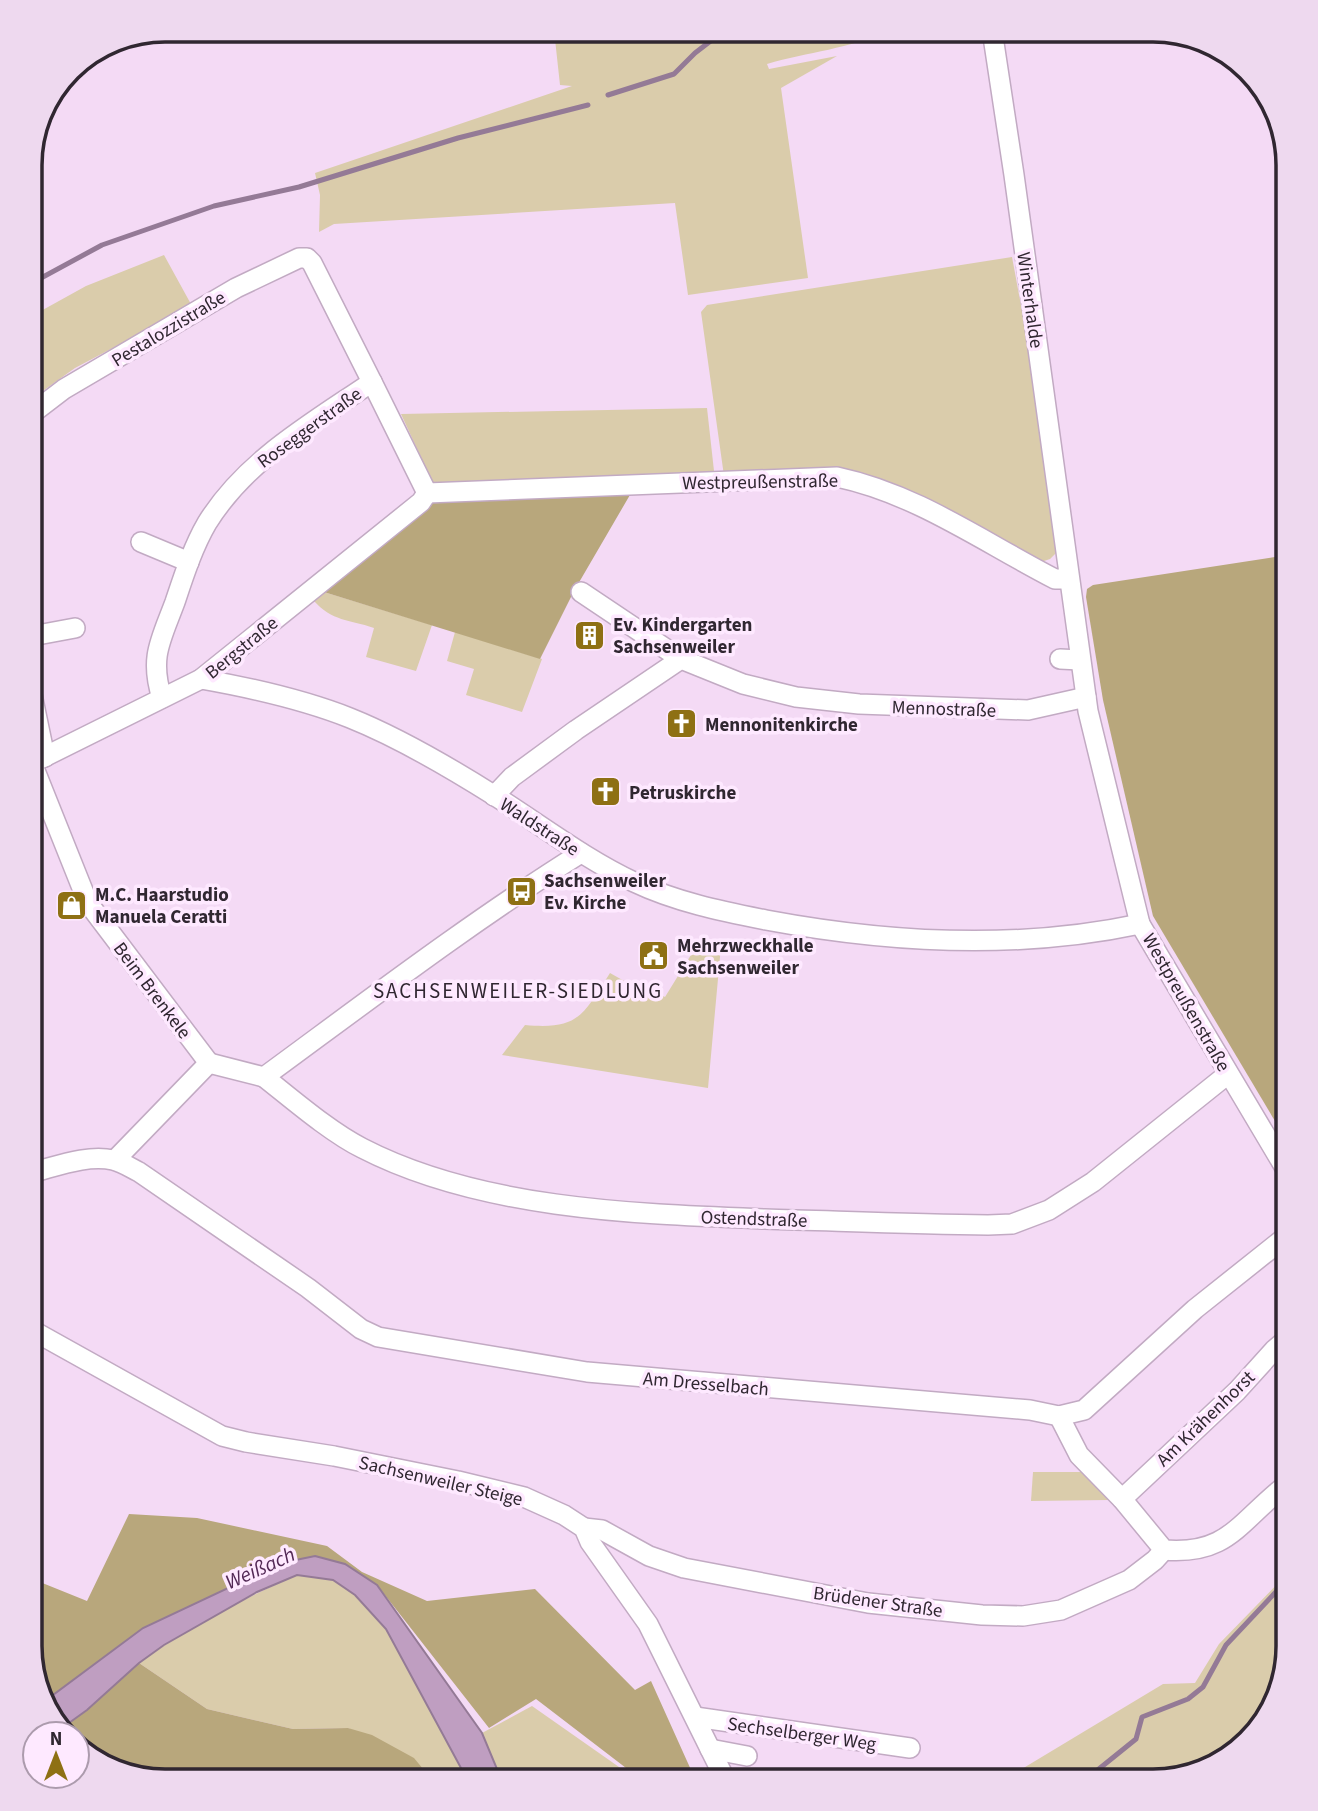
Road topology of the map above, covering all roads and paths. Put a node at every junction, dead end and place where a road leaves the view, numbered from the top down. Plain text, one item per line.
1 (994, 42) edge
2 (372, 382) junction
3 (42, 406) edge
4 (427, 494) junction
5 (141, 542) dead end
6 (189, 562) junction
7 (1068, 574) junction
8 (581, 593) dead end
9 (75, 628) dead end
10 (42, 634) edge
11 (681, 659) junction
12 (1060, 659) dead end
13 (1080, 660) junction
14 (201, 679) junction
15 (1086, 697) junction
16 (162, 698) junction
17 (42, 758) edge
18 (42, 777) edge
19 (494, 796) junction
20 (581, 853) junction
21 (1140, 923) junction
22 (209, 1063) junction
23 (1228, 1074) junction
24 (264, 1077) junction
25 (1276, 1153) edge
26 (115, 1160) junction
27 (42, 1170) edge
28 (1276, 1245) edge
29 (42, 1336) edge
30 (1276, 1348) edge
31 (1059, 1416) junction
32 (1276, 1493) edge
33 (1122, 1499) junction
34 (584, 1528) junction
35 (1164, 1550) junction
36 (695, 1717) junction
37 (910, 1748) dead end
38 (710, 1749) junction
39 (747, 1755) dead end
40 (720, 1769) edge

1 - 7 street, Winterhalde
2 - 3 street, Pestalozzistraße
2 - 4 street, Roseggerstraße
2 - 6 street, Roseggerstraße
4 - 7 street, Westpreußenstraße
4 - 14 street, Bergstraße
5 - 6 street
6 - 16 street, Roseggerstraße
7 - 13 street, Winterhalde
8 - 11 street, Mennostraße
9 - 10 street
11 - 15 street, Mennostraße
11 - 19 street
12 - 13 street
13 - 15 street, Westpreußenstraße
14 - 16 street, Bergstraße
14 - 19 street, Waldstraße
15 - 21 street, Westpreußenstraße
16 - 17 street, Bergstraße
18 - 22 street, Beim Brenkele
19 - 20 street, Waldstraße
20 - 21 street, Waldstraße
20 - 24 street
21 - 23 street, Westpreußenstraße
22 - 24 street
22 - 26 street
23 - 24 street, Ostendstraße
23 - 25 street, Westpreußenstraße
26 - 27 street
26 - 31 street, Am Dresselbach
28 - 31 street
29 - 34 street, Sachsenweiler Steige
30 - 33 street, Am Krähenhorst
31 - 33 street
32 - 35 street
33 - 35 street
34 - 35 street, Brüdener Straße
34 - 36 street, Sachsenweiler Steige
36 - 37 street, Sechselberger Weg
36 - 38 street, Sachsenweiler Steige
38 - 39 street
38 - 40 street, Sachsenweiler Steige

